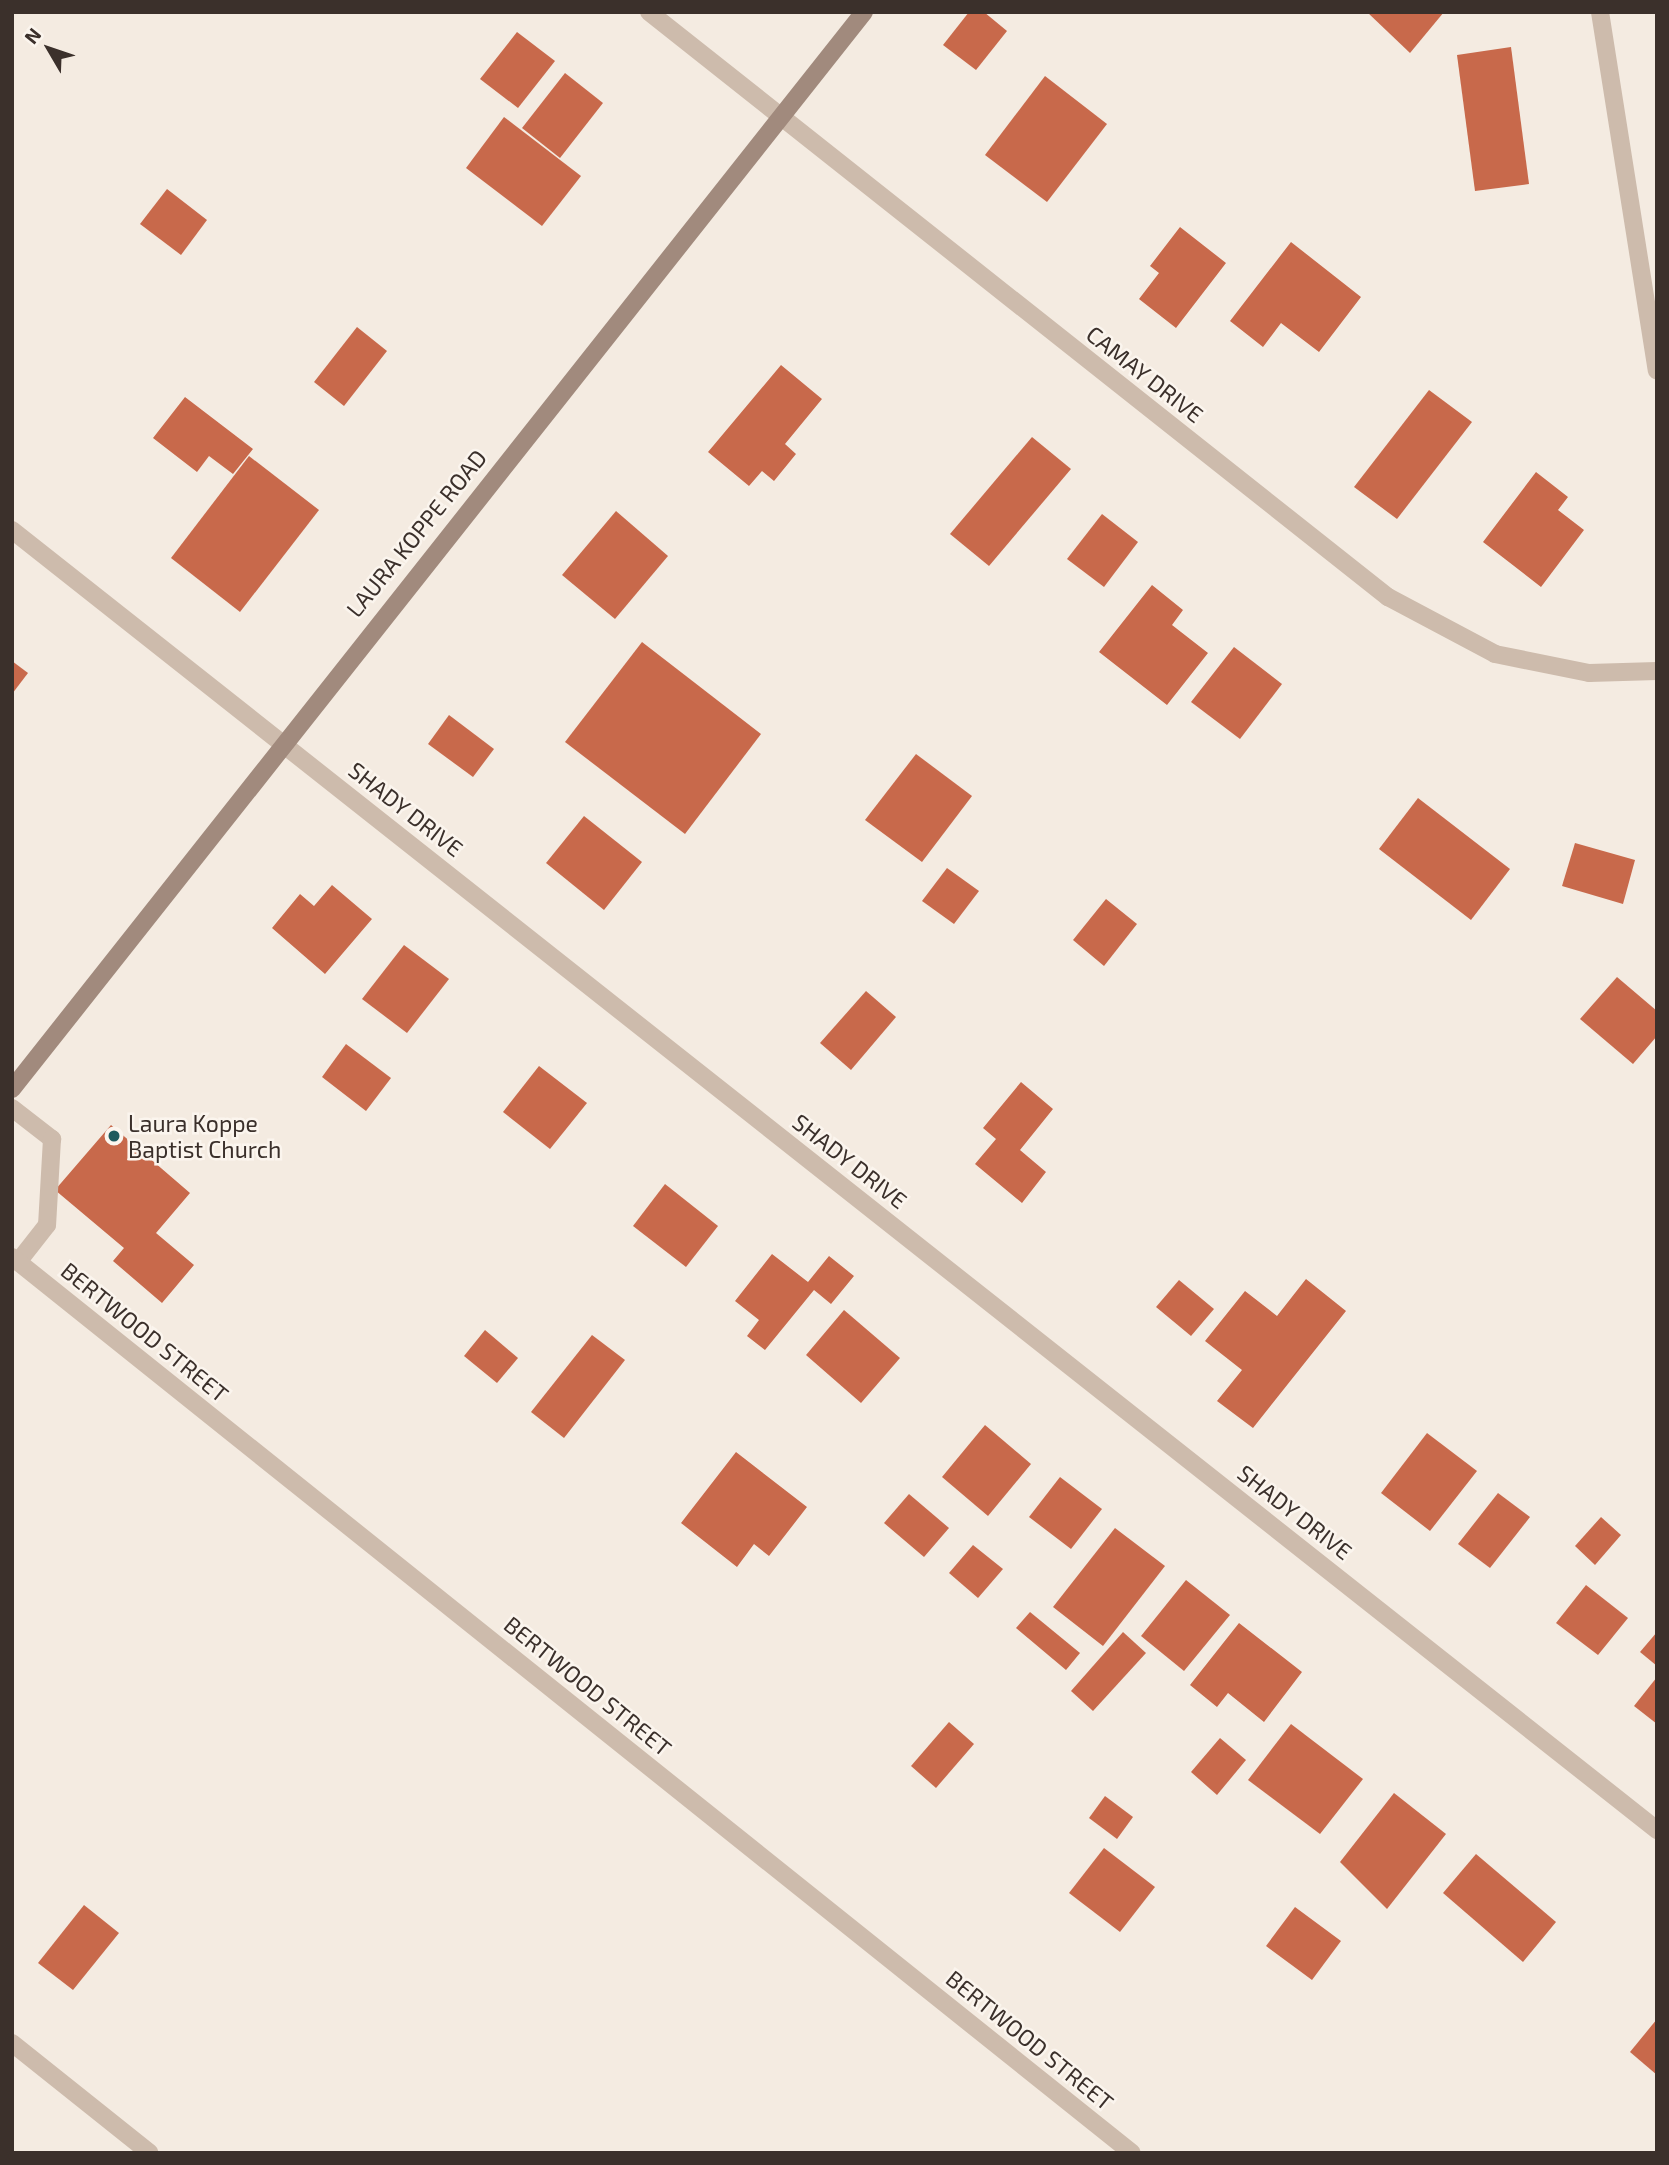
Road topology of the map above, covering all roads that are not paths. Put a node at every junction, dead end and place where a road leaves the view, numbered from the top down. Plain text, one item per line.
1 (649, 12) edge
2 (864, 12) edge
3 (1600, 12) edge
4 (780, 116) junction
5 (1657, 371) edge
6 (12, 530) edge
7 (1657, 671) edge
8 (282, 742) junction
9 (12, 1089) edge
10 (12, 1108) edge
11 (15, 1259) edge
12 (1657, 1830) edge
13 (12, 2043) edge
14 (150, 2153) edge
15 (1132, 2153) edge

1 - 4 street, CAMAY DRIVE
2 - 4 street, LAURA KOPPE ROAD
3 - 5 street
4 - 7 street, CAMAY DRIVE
4 - 8 street, LAURA KOPPE ROAD
6 - 8 street, SHADY DRIVE
8 - 9 street, LAURA KOPPE ROAD
8 - 12 street, SHADY DRIVE
10 - 11 street
11 - 15 street, BERTWOOD STREET
13 - 14 street

